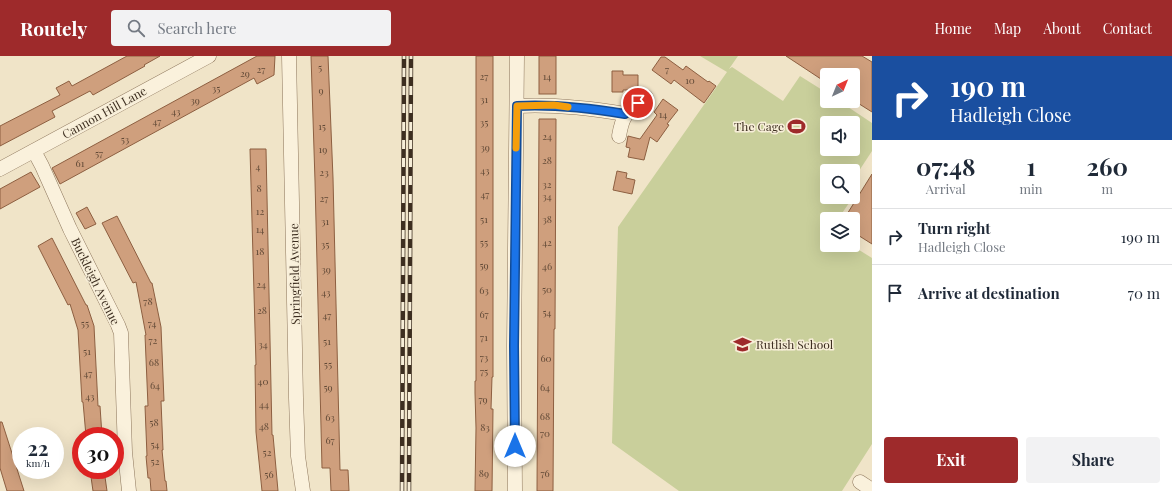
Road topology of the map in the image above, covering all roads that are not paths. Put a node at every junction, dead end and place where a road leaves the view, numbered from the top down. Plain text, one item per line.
1 (209, 56) edge
2 (289, 56) edge
3 (517, 56) edge
4 (646, 97) dead end
5 (517, 106) junction
6 (625, 114) junction
7 (618, 136) dead end
8 (34, 151) junction
9 (0, 169) edge
10 (860, 482) dead end
11 (872, 490) edge
12 (129, 491) edge
13 (302, 491) edge
14 (515, 491) edge

1 - 8 street, Cannon Hill Lane
2 - 13 street, Springfield Avenue
3 - 5 street
4 - 6 street
5 - 6 street
5 - 14 street
6 - 7 street
8 - 9 street, Cannon Hill Lane
8 - 12 street, Buckleigh Avenue
10 - 11 street

